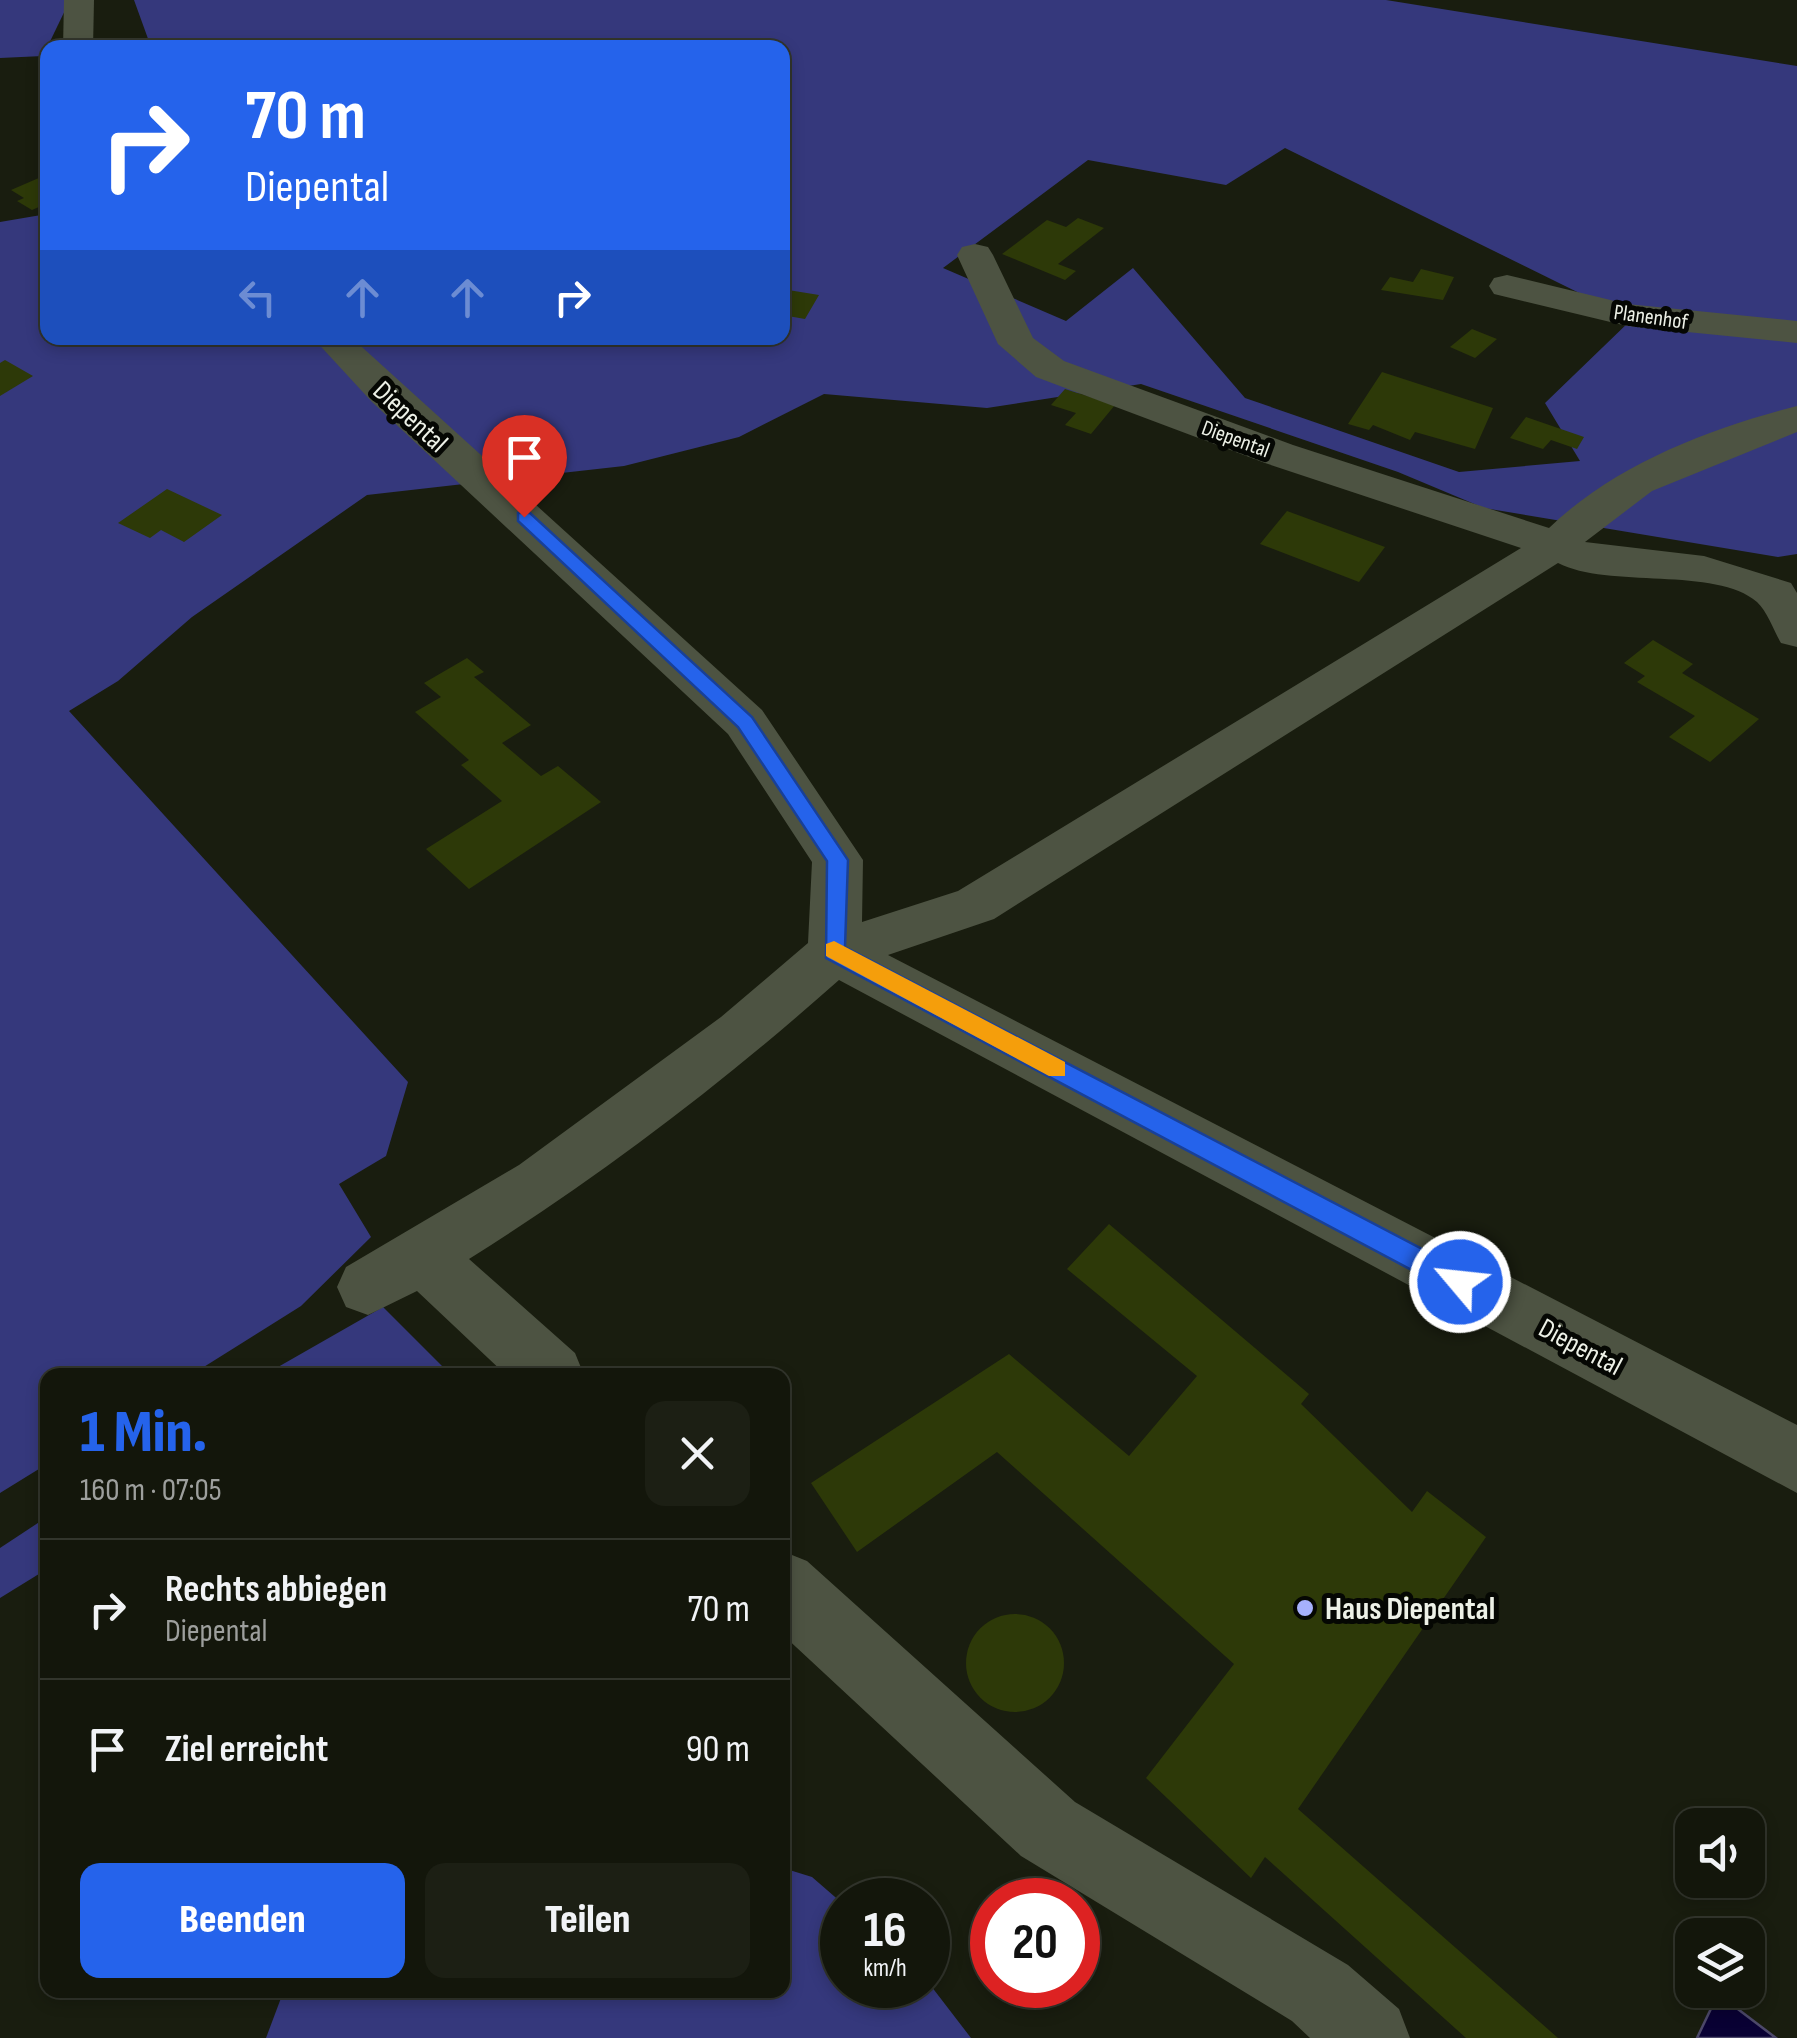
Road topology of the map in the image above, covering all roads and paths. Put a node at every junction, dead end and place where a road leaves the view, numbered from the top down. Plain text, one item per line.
1 (80, 0) edge
2 (78, 40) edge
3 (975, 255) dead end
4 (1507, 286) dead end
5 (1797, 332) edge
6 (338, 345) edge
7 (1797, 418) edge
8 (1557, 545) junction
9 (1797, 632) edge
10 (834, 952) junction
11 (420, 1254) junction
12 (368, 1287) dead end
13 (544, 1368) edge
14 (1797, 1460) edge
15 (790, 1593) edge
16 (1370, 2038) edge

1 - 2 street
3 - 8 street, Diepental
4 - 5 street, Planenhof
6 - 10 street, Diepental
7 - 8 street
8 - 9 street, Diepental
8 - 10 street
10 - 11 street
10 - 14 street, Diepental
11 - 12 street
11 - 13 street
15 - 16 street

